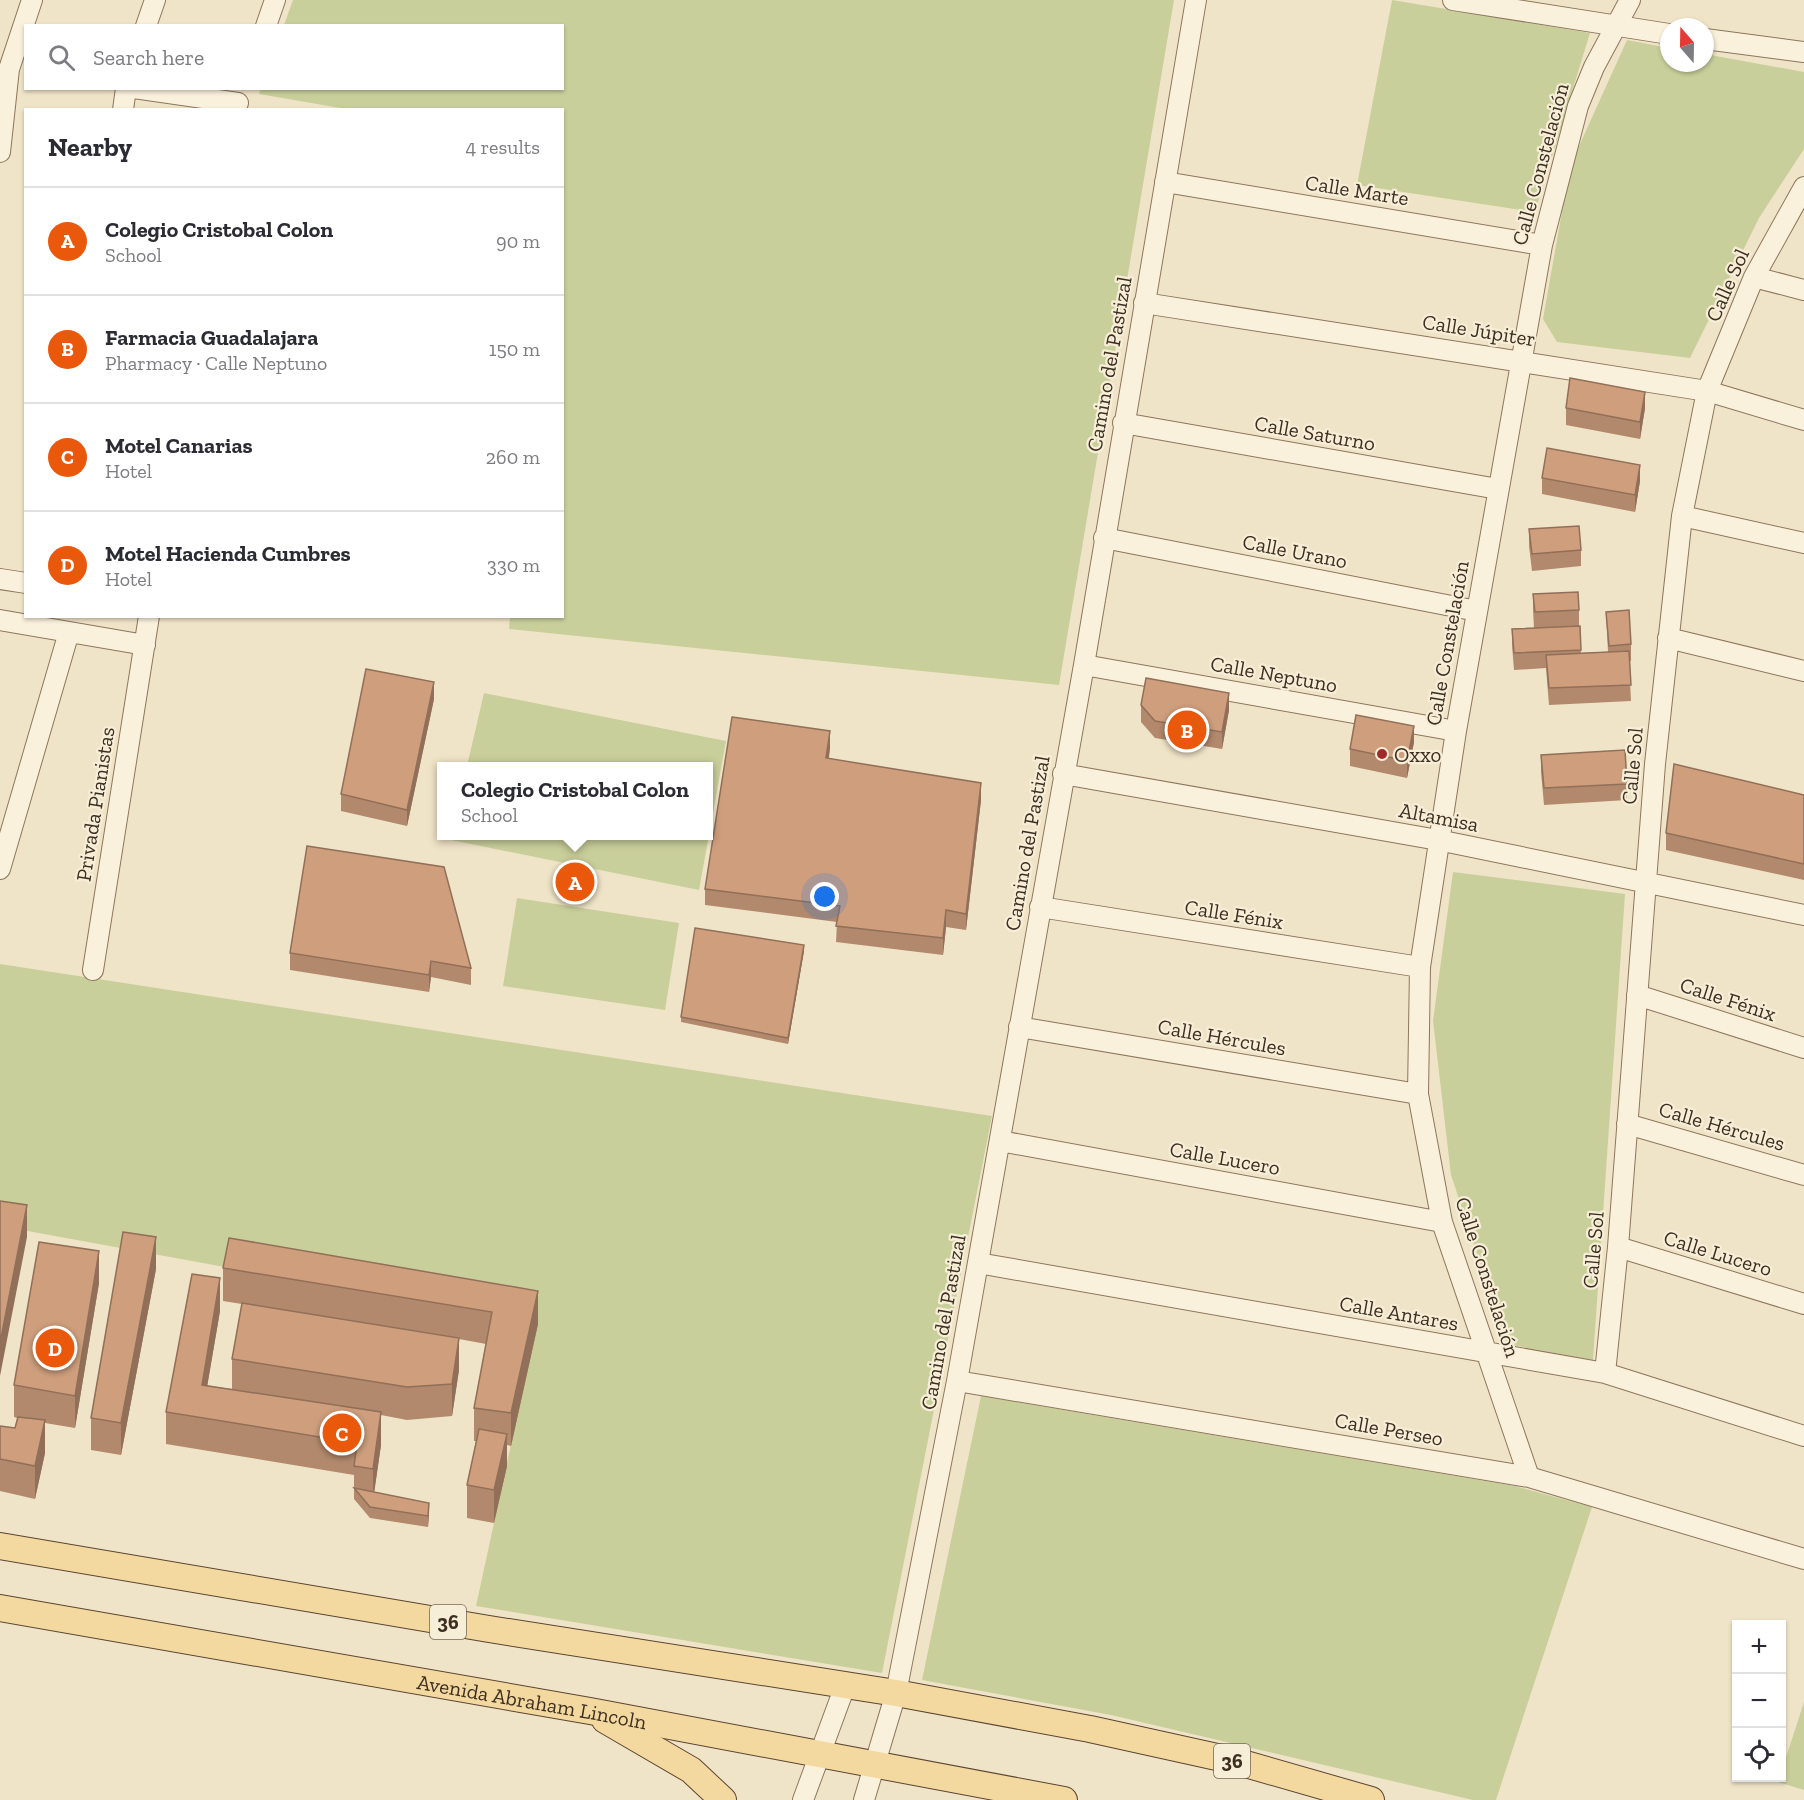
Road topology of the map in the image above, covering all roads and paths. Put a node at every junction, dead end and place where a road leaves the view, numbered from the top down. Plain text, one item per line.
1 (32, 0) edge
2 (155, 0) edge
3 (275, 0) edge
4 (1196, 0) edge
5 (1454, 0) edge
6 (1630, 0) edge
7 (25, 24) edge
8 (147, 24) edge
9 (267, 24) edge
10 (24, 26) edge
11 (1614, 27) junction
12 (1660, 33) edge
13 (1714, 40) edge
14 (1804, 52) edge
15 (11, 69) edge
16 (126, 90) edge
17 (152, 90) edge
18 (239, 100) edge
19 (123, 108) edge
20 (0, 152) edge
21 (1165, 182) junction
22 (1804, 187) edge
23 (1542, 244) junction
24 (1754, 277) junction
25 (1804, 290) edge
26 (1144, 303) junction
27 (1523, 361) junction
28 (1707, 391) junction
29 (1804, 420) edge
30 (1124, 423) junction
31 (1498, 489) junction
32 (1682, 516) junction
33 (1104, 538) junction
34 (1804, 543) edge
35 (0, 579) edge
36 (24, 583) edge
37 (1477, 611) junction
38 (149, 618) edge
39 (0, 620) edge
40 (69, 632) junction
41 (1668, 638) junction
42 (145, 645) junction
43 (1084, 665) junction
44 (1804, 671) edge
45 (1456, 731) junction
46 (1655, 764) junction
47 (1678, 769) edge
48 (1063, 774) junction
49 (1438, 840) junction
50 (0, 869) edge
51 (1646, 881) junction
52 (1040, 907) junction
53 (1804, 915) edge
54 (1420, 967) junction
55 (93, 970) dead end
56 (1637, 996) junction
57 (1019, 1027) junction
58 (1804, 1048) edge
59 (1418, 1094) junction
60 (1627, 1124) junction
61 (1000, 1141) junction
62 (1804, 1175) edge
63 (1442, 1222) junction
64 (1618, 1247) junction
65 (978, 1263) junction
66 (1804, 1304) edge
67 (1487, 1353) junction
68 (1605, 1373) junction
69 (957, 1381) junction
70 (1804, 1436) edge
71 (1529, 1477) junction
72 (0, 1546) edge
73 (1803, 1555) edge
74 (0, 1608) edge
75 (845, 1686) junction
76 (896, 1693) junction
77 (590, 1711) junction
78 (819, 1754) junction
79 (874, 1764) junction
80 (1011, 1792) edge
81 (723, 1800) edge
82 (803, 1800) edge
83 (864, 1800) edge
84 (971, 1800) edge
85 (1064, 1800) edge
86 (1371, 1800) edge

1 - 7 street
2 - 8 street
3 - 9 street
4 - 21 street, Camino del Pastizal
5 - 11 street
6 - 11 street, Calle Constelación
10 - 15 street
11 - 12 street
11 - 23 street, Calle Constelación
13 - 14 street
15 - 20 street
16 - 19 street
17 - 18 street
21 - 23 street, Calle Marte
21 - 26 street, Camino del Pastizal
22 - 24 street, Calle Sol
23 - 27 street, Calle Constelación
24 - 25 street
24 - 28 street, Calle Sol
26 - 27 street, Calle Júpiter
26 - 30 street, Camino del Pastizal
27 - 28 street, Calle Júpiter
27 - 31 street, Calle Constelación
28 - 29 street, Calle Júpiter
28 - 32 street, Calle Sol
30 - 31 street, Calle Saturno
30 - 33 street, Camino del Pastizal
31 - 37 street, Calle Constelación
32 - 34 street
32 - 41 street, Calle Sol
33 - 37 street, Calle Urano
33 - 43 street, Camino del Pastizal
35 - 36 street
37 - 45 street, Calle Constelación
38 - 42 street, Privada Pianistas
39 - 40 street
40 - 42 street
40 - 50 street
41 - 44 street
41 - 46 street, Calle Sol
42 - 55 street, Privada Pianistas
43 - 45 street, Calle Neptuno
43 - 48 street, Camino del Pastizal
45 - 49 street, Calle Constelación
46 - 47 street
46 - 51 street, Calle Sol
48 - 49 street, Altamisa
48 - 52 street, Camino del Pastizal
49 - 51 street, Altamisa
49 - 54 street, Calle Constelación
51 - 53 street, Altamisa
51 - 56 street, Calle Sol
52 - 54 street, Calle Fénix
52 - 57 street, Camino del Pastizal
54 - 59 street, Calle Constelación
56 - 58 street, Calle Fénix
56 - 60 street, Calle Sol
57 - 59 street, Calle Hércules
57 - 61 street, Camino del Pastizal
59 - 63 street, Calle Constelación
60 - 62 street, Calle Hércules
60 - 64 street, Calle Sol
61 - 63 street, Calle Lucero
61 - 65 street, Camino del Pastizal
63 - 67 street, Calle Constelación
64 - 66 street, Calle Lucero
64 - 68 street, Calle Sol
65 - 67 street, Calle Antares
65 - 69 street, Camino del Pastizal
67 - 68 street, Calle Antares
67 - 71 street, Calle Constelación
68 - 70 street, Calle Antares
69 - 71 street, Calle Perseo
69 - 76 street, Camino del Pastizal
71 - 73 street, Calle Perseo
72 - 75 main road, 36
74 - 77 main road, Avenida Abraham Lincoln
75 - 76 main road, 36
75 - 78 street
76 - 79 street, Camino del Pastizal
76 - 86 main road, 36
77 - 78 main road, Avenida Abraham Lincoln
77 - 81 main road
78 - 79 main road, Avenida Abraham Lincoln
78 - 82 street
79 - 80 main road, Avenida Abraham Lincoln
79 - 83 street, Camino del Pastizal
80 - 84 main road
80 - 85 main road, Avenida Abraham Lincoln

